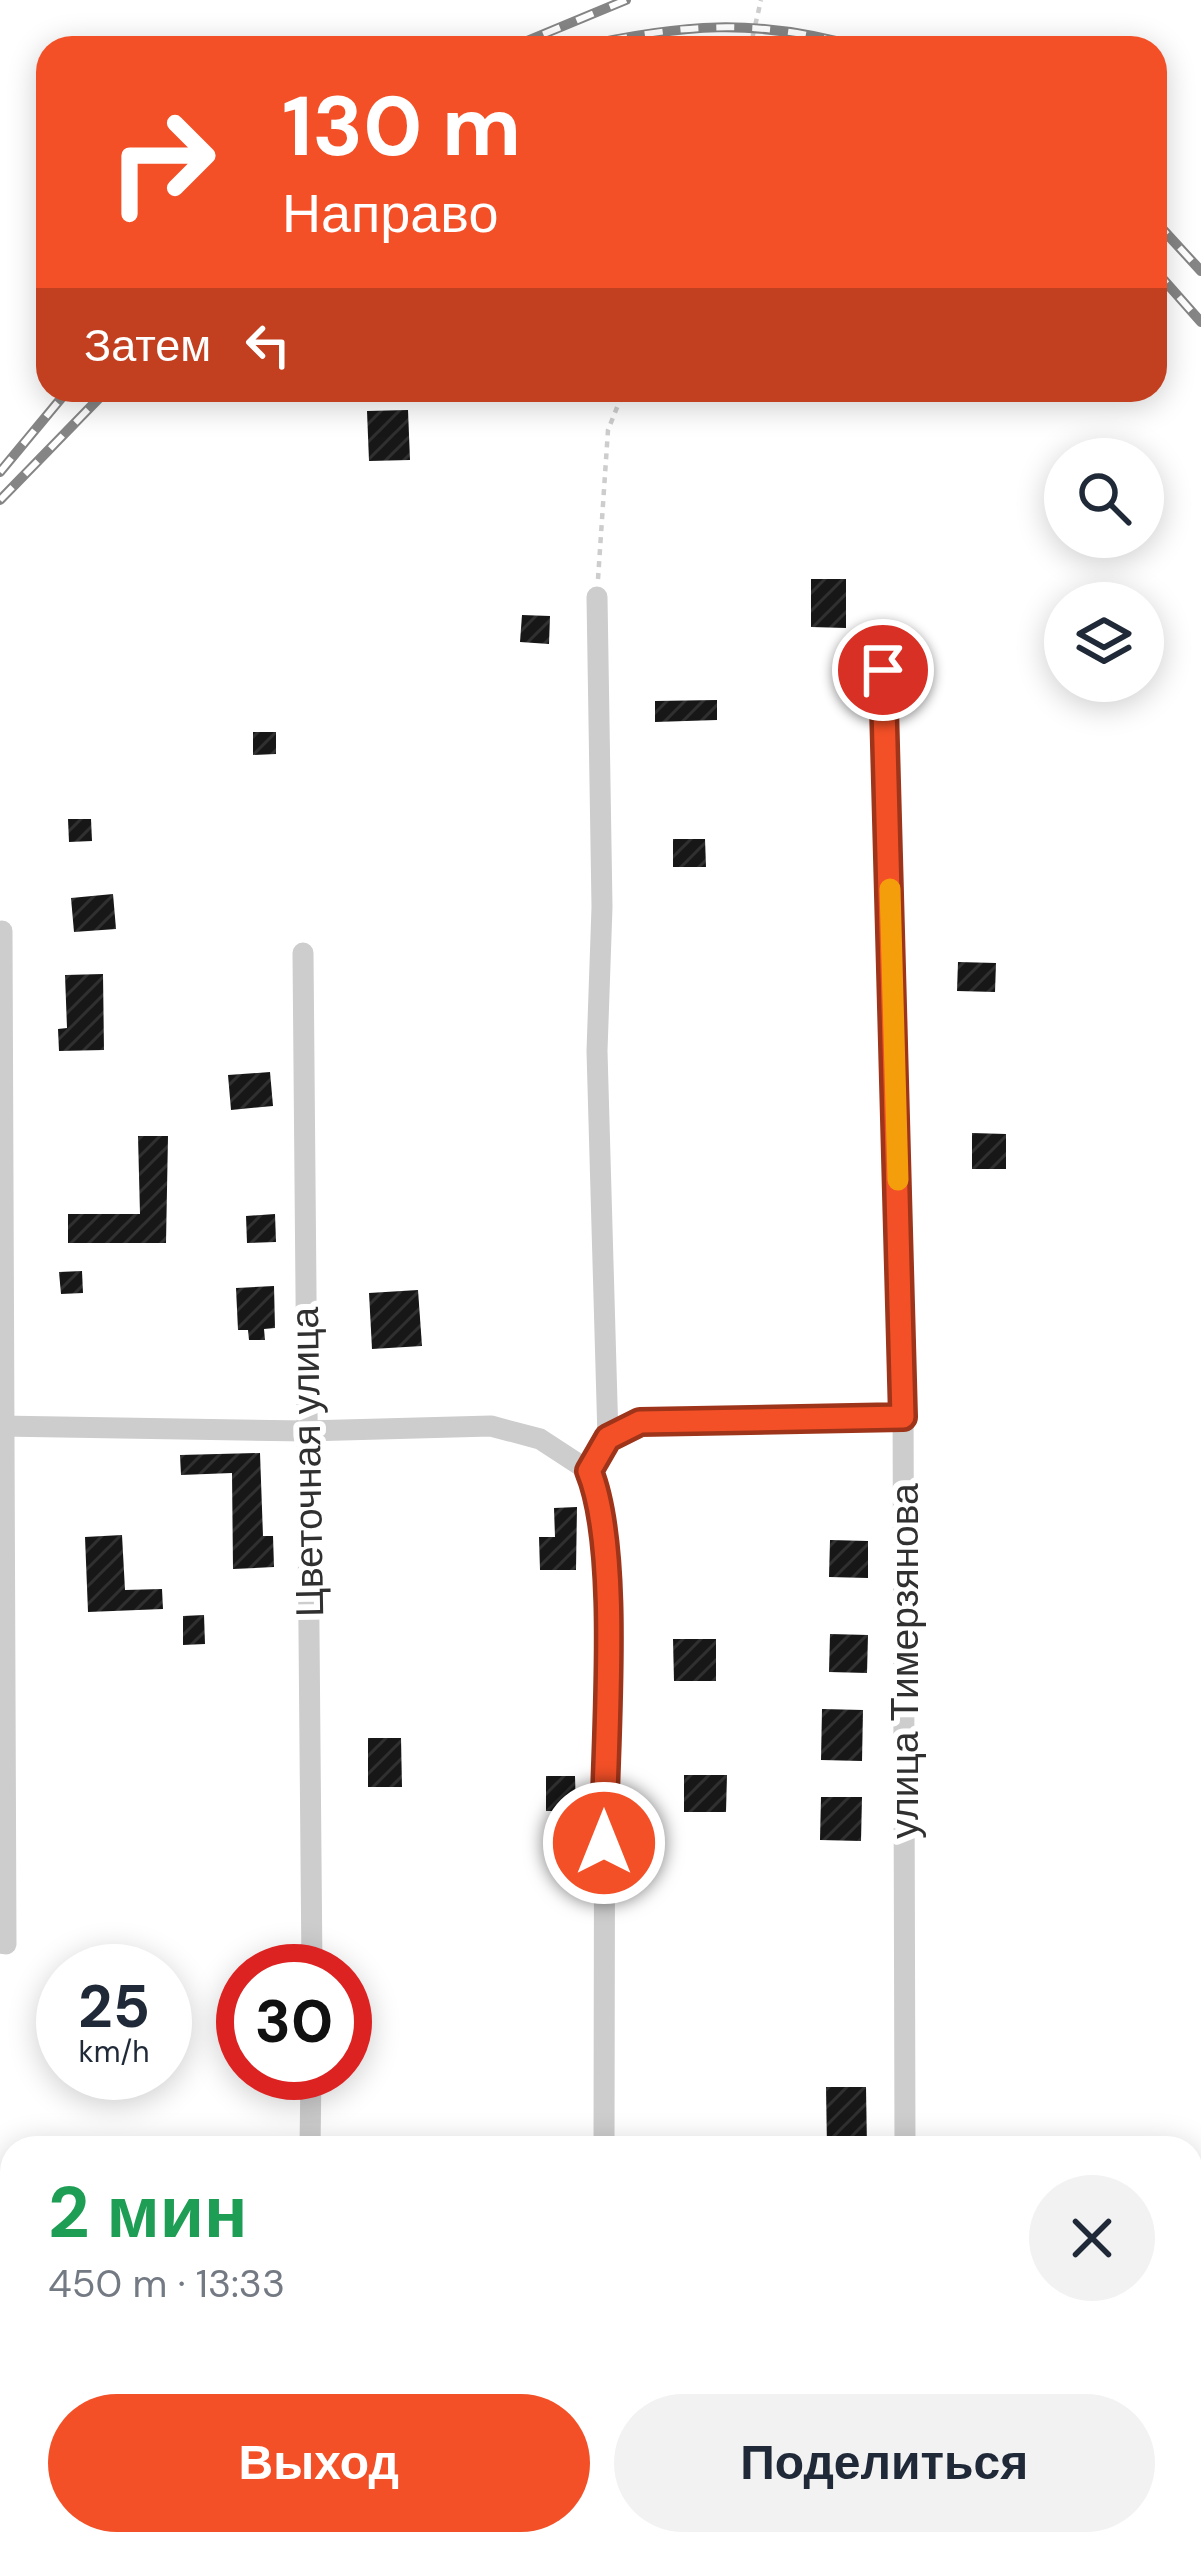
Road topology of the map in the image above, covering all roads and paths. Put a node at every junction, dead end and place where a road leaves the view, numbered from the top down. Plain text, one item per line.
1 (761, 0) edge
2 (753, 36) edge
3 (619, 402) edge
4 (597, 597) joint
5 (883, 670) dead end
6 (2, 932) edge
7 (303, 953) dead end
8 (903, 1417) junction
9 (0, 1426) edge
10 (306, 1431) junction
11 (608, 1438) junction
12 (589, 1471) junction
13 (3, 1944) edge
14 (312, 1944) edge
15 (311, 2100) edge
16 (310, 2136) edge
17 (604, 2136) edge
18 (904, 2136) edge

1 - 2 path
3 - 4 path
4 - 11 street
5 - 8 street, улица Тимерзянова
6 - 9 street
7 - 10 street, Цветочная улица
8 - 11 street
8 - 18 street, улица Тимерзянова
9 - 10 street
9 - 13 street
10 - 12 street
10 - 14 street, Цветочная улица
11 - 12 street
12 - 17 street
15 - 16 street

